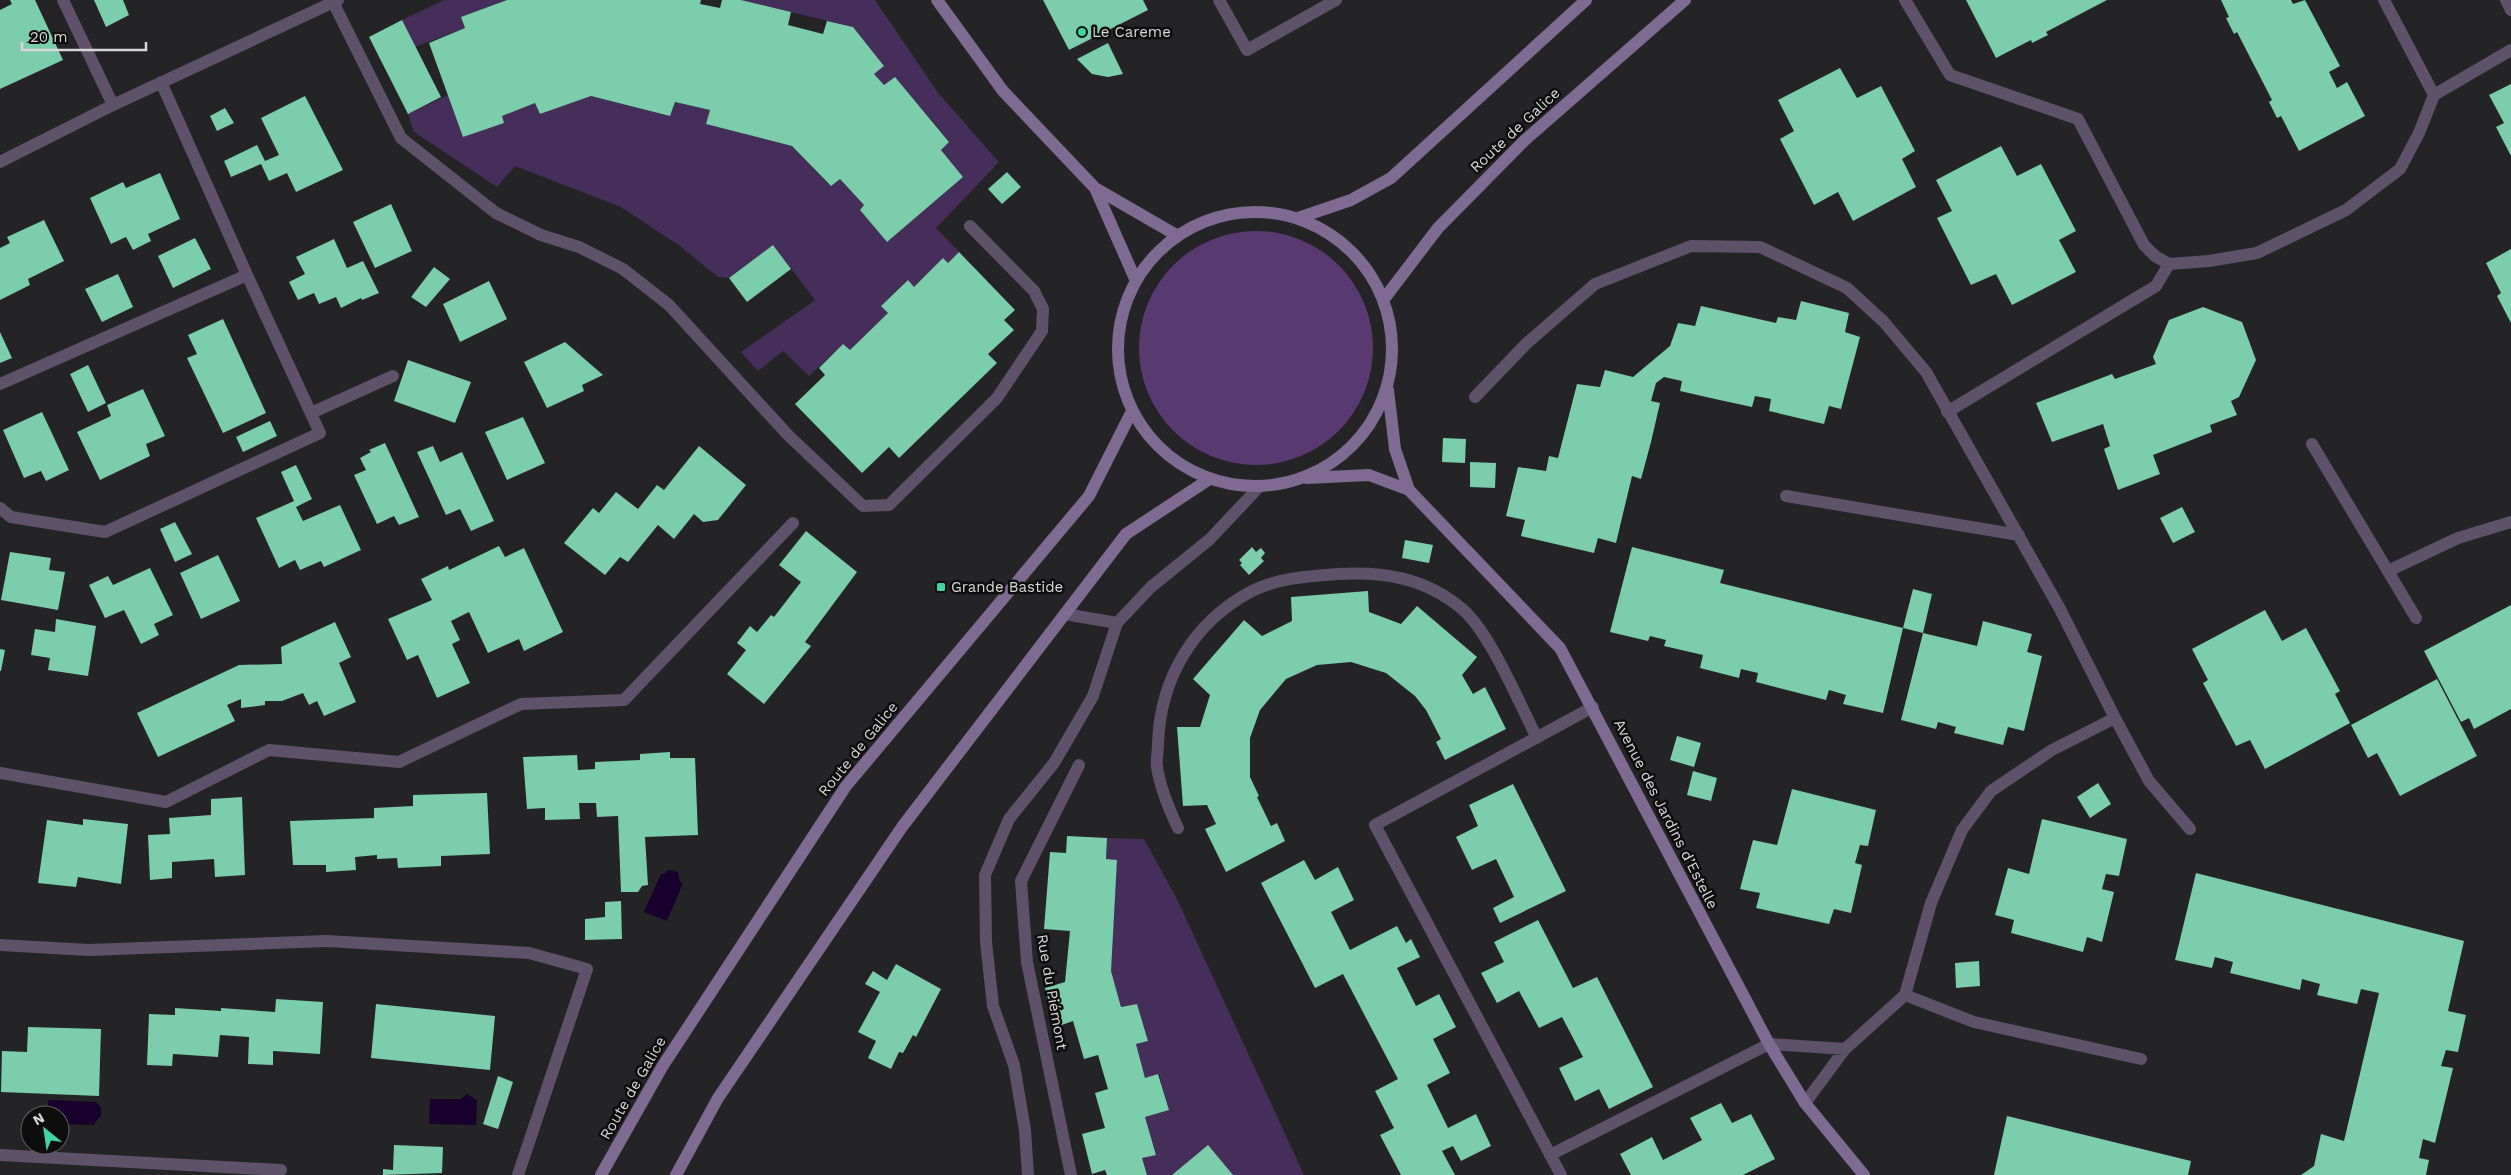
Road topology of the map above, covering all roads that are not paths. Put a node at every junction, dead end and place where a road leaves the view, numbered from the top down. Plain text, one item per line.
1 (63, 0) edge
2 (937, 0) edge
3 (1219, 0) edge
4 (1336, 0) edge
5 (1586, 0) edge
6 (1685, 0) edge
7 (1905, 0) edge
8 (2384, 0) edge
9 (2506, 0) edge
10 (336, 1) edge
11 (2511, 10) edge
12 (2511, 50) edge
13 (161, 82) junction
14 (2434, 95) junction
15 (113, 105) junction
16 (0, 162) edge
17 (1095, 188) junction
18 (1298, 218) junction
19 (970, 226) dead end
20 (1178, 236) junction
21 (2169, 264) junction
22 (247, 275) junction
23 (1136, 281) junction
24 (1384, 299) junction
25 (393, 376) dead end
26 (0, 384) edge
27 (1388, 390) junction
28 (1475, 397) dead end
29 (1132, 411) junction
30 (1947, 412) junction
31 (311, 413) junction
32 (2312, 444) dead end
33 (1307, 478) junction
34 (1208, 480) junction
35 (1258, 488) junction
36 (1409, 490) junction
37 (1786, 496) dead end
38 (0, 508) edge
39 (2511, 522) edge
40 (793, 523) dead end
41 (2020, 535) junction
42 (2388, 572) junction
43 (1065, 614) junction
44 (2416, 618) dead end
45 (1117, 623) junction
46 (1592, 707) junction
47 (2115, 718) junction
48 (1537, 738) junction
49 (1079, 765) dead end
50 (0, 773) edge
51 (1178, 828) dead end
52 (2190, 829) dead end
53 (0, 945) edge
54 (1905, 995) junction
55 (1769, 1044) junction
56 (1846, 1049) junction
57 (2141, 1059) dead end
58 (1805, 1103) junction
59 (0, 1155) edge
60 (1550, 1156) junction
61 (281, 1170) dead end
62 (518, 1175) edge
63 (601, 1175) edge
64 (676, 1175) edge
65 (1028, 1175) edge
66 (1071, 1175) edge
67 (1561, 1175) edge
68 (1864, 1175) edge

1 - 15 street
2 - 17 main road
3 - 4 street
5 - 18 main road
6 - 24 main road, Route de Galice
7 - 21 street
8 - 14 street
9 - 11 street
10 - 13 street
10 - 19 street
12 - 14 street
13 - 15 street
13 - 22 street
14 - 21 street
15 - 16 street
17 - 20 main road
17 - 23 main road
18 - 20 main road
18 - 24 main road
20 - 23 main road
21 - 30 street
22 - 26 street
22 - 31 street
23 - 29 main road
24 - 27 main road
25 - 31 street
27 - 33 main road
27 - 36 main road, Avenue des Jardins d’Estelle
28 - 30 street
29 - 34 main road
29 - 63 main road, Route de Galice
30 - 41 street
31 - 38 street
32 - 42 street
33 - 35 main road, Avenue des Jardins d’Estelle
33 - 36 main road, Avenue des Jardins d’Estelle
34 - 35 main road
34 - 43 main road
35 - 45 street
36 - 46 main road, Avenue des Jardins d’Estelle
37 - 41 street
39 - 42 street
40 - 50 street
41 - 47 street
42 - 44 street
43 - 45 street
43 - 64 main road
45 - 65 street
46 - 48 street
46 - 55 main road, Avenue des Jardins d’Estelle
47 - 52 street
47 - 54 street
48 - 51 street
48 - 60 street
49 - 66 street, Rue du Piémont
53 - 62 street
54 - 56 street
54 - 57 street
55 - 56 street
55 - 58 main road, Avenue des Jardins d’Estelle
55 - 60 street
56 - 58 street
58 - 68 main road, Avenue des Jardins d’Estelle
59 - 61 street
60 - 67 street

